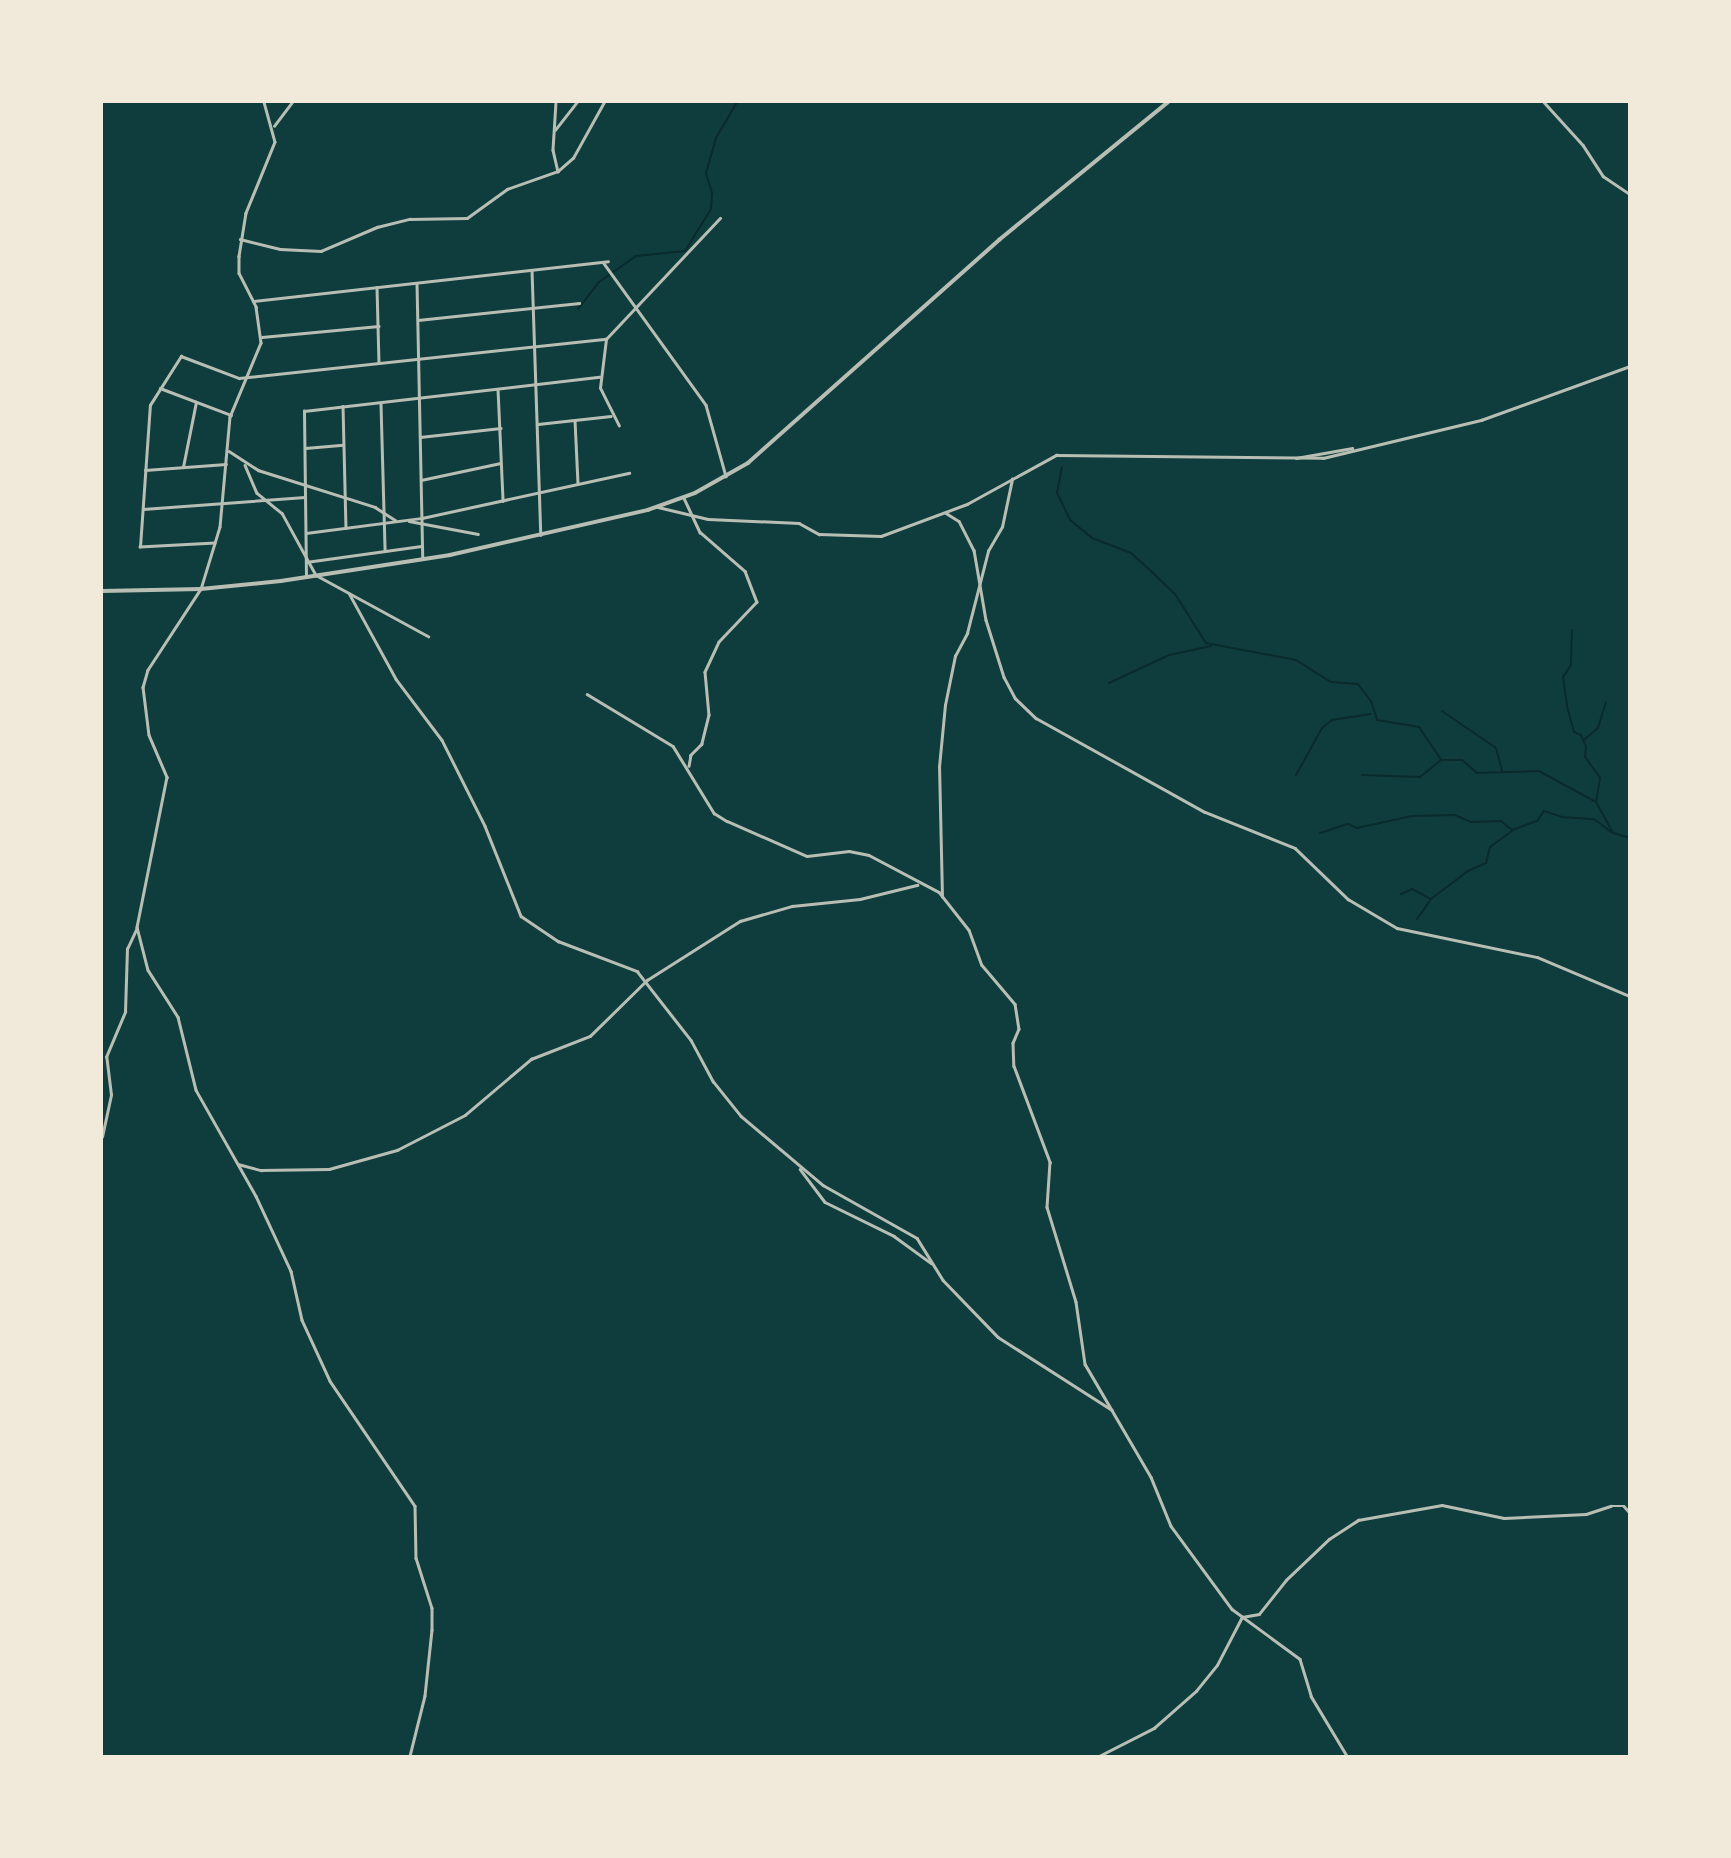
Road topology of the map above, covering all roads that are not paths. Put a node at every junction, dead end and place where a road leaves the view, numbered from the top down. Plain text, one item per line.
1 (266, 102) edge
2 (292, 102) edge
3 (556, 102) edge
4 (577, 102) edge
5 (604, 102) edge
6 (1168, 102) edge
7 (1544, 102) edge
8 (274, 126) junction
9 (555, 130) junction
10 (558, 171) junction
11 (1629, 194) edge
12 (720, 218) dead end
13 (240, 239) junction
14 (608, 261) dead end
15 (603, 262) junction
16 (532, 270) junction
17 (417, 283) junction
18 (377, 287) junction
19 (253, 301) junction
20 (579, 303) dead end
21 (635, 306) junction
22 (533, 308) junction
23 (418, 320) junction
24 (378, 326) junction
25 (262, 337) junction
26 (606, 339) junction
27 (534, 347) junction
28 (419, 359) junction
29 (379, 363) junction
30 (1629, 366) edge
31 (248, 377) junction
32 (599, 377) junction
33 (536, 384) junction
34 (160, 388) junction
35 (498, 388) junction
36 (419, 398) junction
37 (196, 402) junction
38 (381, 402) junction
39 (343, 406) junction
40 (231, 415) junction
41 (611, 416) junction
42 (575, 420) junction
43 (537, 425) junction
44 (619, 426) dead end
45 (500, 428) junction
46 (420, 438) junction
47 (344, 445) junction
48 (305, 448) junction
49 (1355, 449) junction
50 (228, 450) junction
51 (1292, 459) junction
52 (242, 462) junction
53 (501, 462) junction
54 (227, 464) junction
55 (183, 467) junction
56 (145, 470) junction
57 (629, 473) dead end
58 (726, 476) junction
59 (1012, 479) junction
60 (421, 480) junction
61 (305, 484) junction
62 (578, 484) junction
63 (540, 493) junction
64 (345, 497) junction
65 (305, 498) junction
66 (684, 498) junction
67 (267, 500) junction
68 (503, 501) junction
69 (223, 503) junction
70 (658, 507) junction
71 (143, 509) junction
72 (946, 513) junction
73 (693, 514) junction
74 (384, 516) junction
75 (422, 518) junction
76 (402, 521) junction
77 (384, 523) junction
78 (422, 525) junction
79 (346, 528) junction
80 (306, 533) junction
81 (478, 534) dead end
82 (541, 535) junction
83 (215, 543) junction
84 (422, 545) junction
85 (385, 551) junction
86 (423, 559) junction
87 (306, 562) junction
88 (316, 575) junction
89 (306, 576) junction
90 (981, 581) junction
91 (201, 589) junction
92 (102, 591) edge
93 (349, 593) junction
94 (428, 636) dead end
95 (587, 694) dead end
96 (689, 768) junction
97 (919, 885) junction
98 (942, 897) junction
99 (137, 927) junction
100 (647, 981) junction
101 (1629, 996) edge
102 (102, 1137) edge
103 (238, 1164) junction
104 (798, 1166) junction
105 (933, 1265) junction
106 (1115, 1411) junction
107 (1629, 1513) edge
108 (1242, 1617) junction
109 (410, 1756) edge
110 (1100, 1756) edge
111 (1347, 1756) edge

1 - 8 street
2 - 8 street
3 - 9 street
4 - 9 street
5 - 10 street
6 - 58 street
7 - 11 street
8 - 13 street
9 - 10 street
10 - 13 street
12 - 21 street
13 - 19 street
14 - 15 street
15 - 16 street
15 - 21 street
16 - 17 street
16 - 22 street
17 - 18 street
17 - 23 street
18 - 19 street
18 - 24 street
19 - 25 street
20 - 22 street
21 - 26 street
21 - 58 street
22 - 23 street
22 - 27 street
23 - 28 street
24 - 25 street
24 - 29 street
25 - 31 street
26 - 27 street
26 - 32 street
27 - 28 street
27 - 33 street
28 - 29 street
28 - 36 street
29 - 31 street
30 - 49 street
31 - 34 street
31 - 40 street
32 - 33 street
32 - 41 street
33 - 35 street
33 - 43 street
34 - 37 street
34 - 56 street
35 - 36 street
35 - 45 street
36 - 38 street
36 - 46 street
37 - 40 street
37 - 55 street
38 - 39 street
38 - 74 street
39 - 47 street
39 - 48 street
40 - 50 street
41 - 42 street
41 - 44 street
42 - 43 street
42 - 62 street
43 - 63 street
45 - 46 street
45 - 53 street
46 - 60 street
47 - 48 street
47 - 64 street
48 - 61 street
49 - 51 street
49 - 51 street
50 - 52 street
50 - 54 street
51 - 59 street
52 - 61 street
52 - 67 street
53 - 60 street
53 - 68 street
54 - 55 street
54 - 69 street
55 - 56 street
56 - 71 street
57 - 62 street
58 - 66 street
59 - 72 street
59 - 90 street
60 - 75 street
61 - 64 street
61 - 65 street
62 - 63 street
63 - 68 street
63 - 82 street
64 - 74 street
64 - 79 street
65 - 67 street
65 - 80 street
66 - 70 street
66 - 73 street
67 - 69 street
67 - 87 street
68 - 75 street
69 - 71 street
69 - 83 street
70 - 73 street
70 - 82 street
71 - 83 street
72 - 73 street
72 - 90 street
73 - 96 street
74 - 76 street
74 - 77 street
75 - 76 street
75 - 78 street
76 - 77 street
76 - 78 street
77 - 79 street
77 - 85 street
78 - 81 street
78 - 84 street
79 - 80 street
80 - 87 street
82 - 86 street
83 - 91 street
84 - 85 street
84 - 86 street
85 - 87 street
86 - 88 street
87 - 88 street
87 - 89 street
88 - 89 street
88 - 93 street
89 - 91 street
90 - 98 street
90 - 101 street
91 - 92 street
91 - 99 street
93 - 94 street
93 - 100 street
95 - 96 street
96 - 97 street
97 - 98 street
97 - 100 street
98 - 106 street
99 - 102 street
99 - 103 street
100 - 103 street
100 - 104 street
103 - 109 street
104 - 105 street
104 - 105 street
105 - 106 street
106 - 108 street
107 - 108 street
108 - 110 street
108 - 111 street

